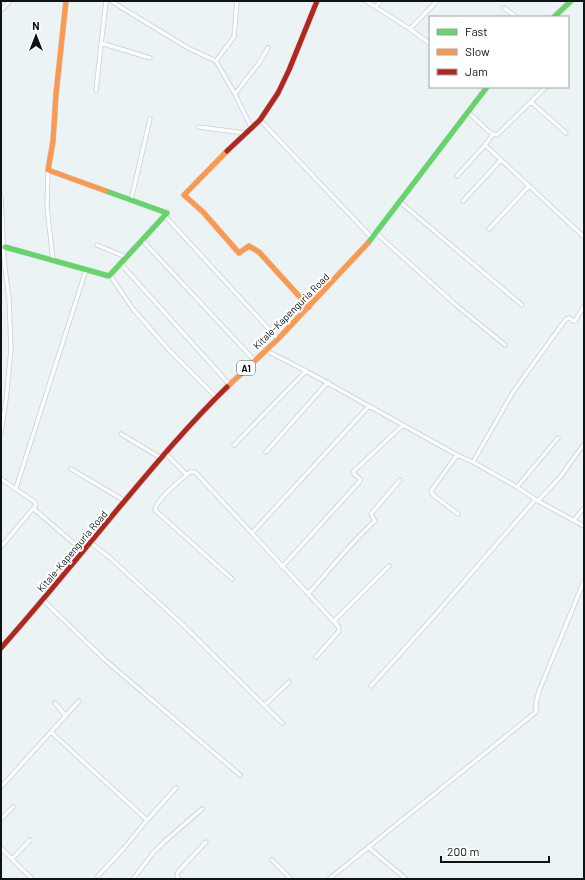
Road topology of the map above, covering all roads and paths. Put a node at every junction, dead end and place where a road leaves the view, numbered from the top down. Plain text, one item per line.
1 (10, 1) edge
2 (66, 1) edge
3 (106, 1) edge
4 (111, 1) edge
5 (237, 1) edge
6 (317, 1) edge
7 (366, 1) edge
8 (381, 1) edge
9 (437, 1) edge
10 (571, 1) edge
11 (1, 2) edge
12 (6, 5) junction
13 (375, 7) junction
14 (504, 8) dead end
15 (1, 10) edge
16 (515, 16) edge
17 (555, 16) edge
18 (410, 29) junction
19 (101, 43) junction
20 (429, 43) edge
21 (268, 48) dead end
22 (150, 58) dead end
23 (216, 61) junction
24 (486, 88) edge
25 (545, 88) edge
26 (96, 90) dead end
27 (235, 94) junction
28 (531, 102) junction
29 (468, 112) junction
30 (150, 119) dead end
31 (260, 120) junction
32 (199, 127) dead end
33 (251, 128) junction
34 (245, 133) junction
35 (566, 133) dead end
36 (493, 134) junction
37 (485, 145) junction
38 (501, 160) junction
39 (48, 170) junction
40 (457, 176) dead end
41 (529, 186) junction
42 (1, 196) edge
43 (131, 200) junction
44 (400, 202) junction
45 (463, 202) dead end
46 (165, 216) junction
47 (489, 229) dead end
48 (376, 233) junction
49 (584, 237) edge
50 (372, 238) junction
51 (143, 241) junction
52 (97, 245) dead end
53 (4, 247) junction
54 (126, 257) junction
55 (52, 260) junction
56 (120, 263) junction
57 (86, 270) junction
58 (110, 275) junction
59 (522, 304) dead end
60 (584, 306) edge
61 (309, 307) junction
62 (278, 339) junction
63 (505, 345) dead end
64 (265, 350) junction
65 (254, 360) junction
66 (306, 370) junction
67 (328, 382) junction
68 (230, 384) junction
69 (216, 397) junction
70 (369, 406) junction
71 (403, 425) junction
72 (1, 433) edge
73 (121, 434) dead end
74 (558, 438) dead end
75 (584, 444) edge
76 (234, 445) dead end
77 (266, 452) dead end
78 (166, 453) junction
79 (458, 455) junction
80 (161, 458) junction
81 (473, 462) junction
82 (71, 469) dead end
83 (187, 475) junction
84 (1, 478) edge
85 (400, 480) dead end
86 (517, 487) junction
87 (16, 488) junction
88 (536, 500) junction
89 (125, 501) junction
90 (584, 508) edge
91 (34, 509) junction
92 (458, 514) dead end
93 (574, 520) junction
94 (584, 526) edge
95 (252, 533) junction
96 (91, 543) junction
97 (1, 547) edge
98 (84, 552) junction
99 (389, 566) dead end
100 (282, 567) junction
101 (232, 579) dead end
102 (584, 581) edge
103 (308, 594) junction
104 (43, 600) junction
105 (334, 621) junction
106 (1, 648) edge
107 (316, 657) dead end
108 (289, 682) dead end
109 (371, 686) dead end
110 (79, 701) dead end
111 (55, 703) dead end
112 (265, 705) junction
113 (66, 716) junction
114 (282, 722) dead end
115 (51, 732) junction
116 (240, 775) dead end
117 (1, 787) edge
118 (176, 788) dead end
119 (13, 807) dead end
120 (202, 809) dead end
121 (1, 819) edge
122 (148, 820) junction
123 (30, 840) dead end
124 (206, 842) dead end
125 (368, 847) junction
126 (1, 848) edge
127 (12, 859) junction
128 (272, 860) dead end
129 (98, 876) dead end
130 (32, 879) edge
131 (133, 879) edge
132 (179, 879) edge
133 (291, 879) edge
134 (329, 879) edge
135 (406, 879) edge

1 - 12 street
2 - 39 main road
3 - 19 street
4 - 23 street
5 - 23 street
6 - 31 main road
7 - 13 street
8 - 13 street
9 - 18 street
10 - 17 main road
11 - 12 street
12 - 15 street
13 - 18 street
14 - 16 street
18 - 20 street
19 - 22 street
19 - 26 street
21 - 27 street
23 - 27 street
24 - 29 main road, Kitale-Kapenguria Road / A1
25 - 28 street
27 - 33 street
28 - 35 street
28 - 36 street
29 - 36 street
29 - 44 main road, Kitale-Kapenguria Road / A1
30 - 43 street
31 - 33 main road
31 - 50 street
32 - 34 street
33 - 34 main road
34 - 61 main road
36 - 37 street
37 - 38 street
37 - 40 street
38 - 41 street
38 - 45 street
39 - 43 main road
39 - 55 street
41 - 47 street
41 - 49 street
42 - 53 street
43 - 46 main road
44 - 48 main road, Kitale-Kapenguria Road / A1
44 - 59 street
46 - 51 main road
46 - 62 street
48 - 50 main road, Kitale-Kapenguria Road / A1
48 - 63 street
50 - 61 main road, Kitale-Kapenguria Road / A1
51 - 54 main road
51 - 65 street
52 - 54 street
53 - 55 main road
53 - 72 street
54 - 56 main road
55 - 57 main road
56 - 58 main road
56 - 68 street
57 - 58 main road
57 - 87 street
58 - 69 street
60 - 81 street
61 - 62 main road, Kitale-Kapenguria Road / A1
62 - 64 main road, Kitale-Kapenguria Road / A1
64 - 65 main road, Kitale-Kapenguria Road / A1
64 - 66 street
65 - 68 main road, Kitale-Kapenguria Road / A1
66 - 67 street
66 - 76 street
67 - 70 street
67 - 77 street
68 - 69 main road, Kitale-Kapenguria Road / A1
69 - 78 main road, Kitale-Kapenguria Road / A1
70 - 71 street
70 - 95 street
71 - 79 street
71 - 100 street
73 - 80 street
74 - 86 street
75 - 88 street
78 - 80 main road, Kitale-Kapenguria Road / A1
78 - 83 street
79 - 81 street
79 - 92 street
80 - 89 main road, Kitale-Kapenguria Road / A1
81 - 86 street
82 - 89 street
83 - 95 street
83 - 101 street
84 - 87 street
85 - 103 street
86 - 88 street
87 - 91 street
88 - 93 street
88 - 109 street
89 - 96 main road, Kitale-Kapenguria Road / A1
90 - 93 street
91 - 97 street
91 - 98 street
93 - 94 street
95 - 100 street
96 - 98 main road, Kitale-Kapenguria Road / A1
96 - 112 street
98 - 104 main road, Kitale-Kapenguria Road / A1
99 - 105 street
100 - 103 street
102 - 125 street
103 - 105 street
104 - 106 main road, Kitale-Kapenguria Road / A1
104 - 116 street
105 - 107 street
108 - 112 street
110 - 113 street
111 - 113 street
112 - 114 street
113 - 115 street
115 - 117 street
115 - 122 street
118 - 122 street
119 - 121 street
120 - 131 street
122 - 129 street
123 - 127 street
124 - 132 street
125 - 134 street
125 - 135 street
126 - 127 street
127 - 130 street
128 - 133 street

